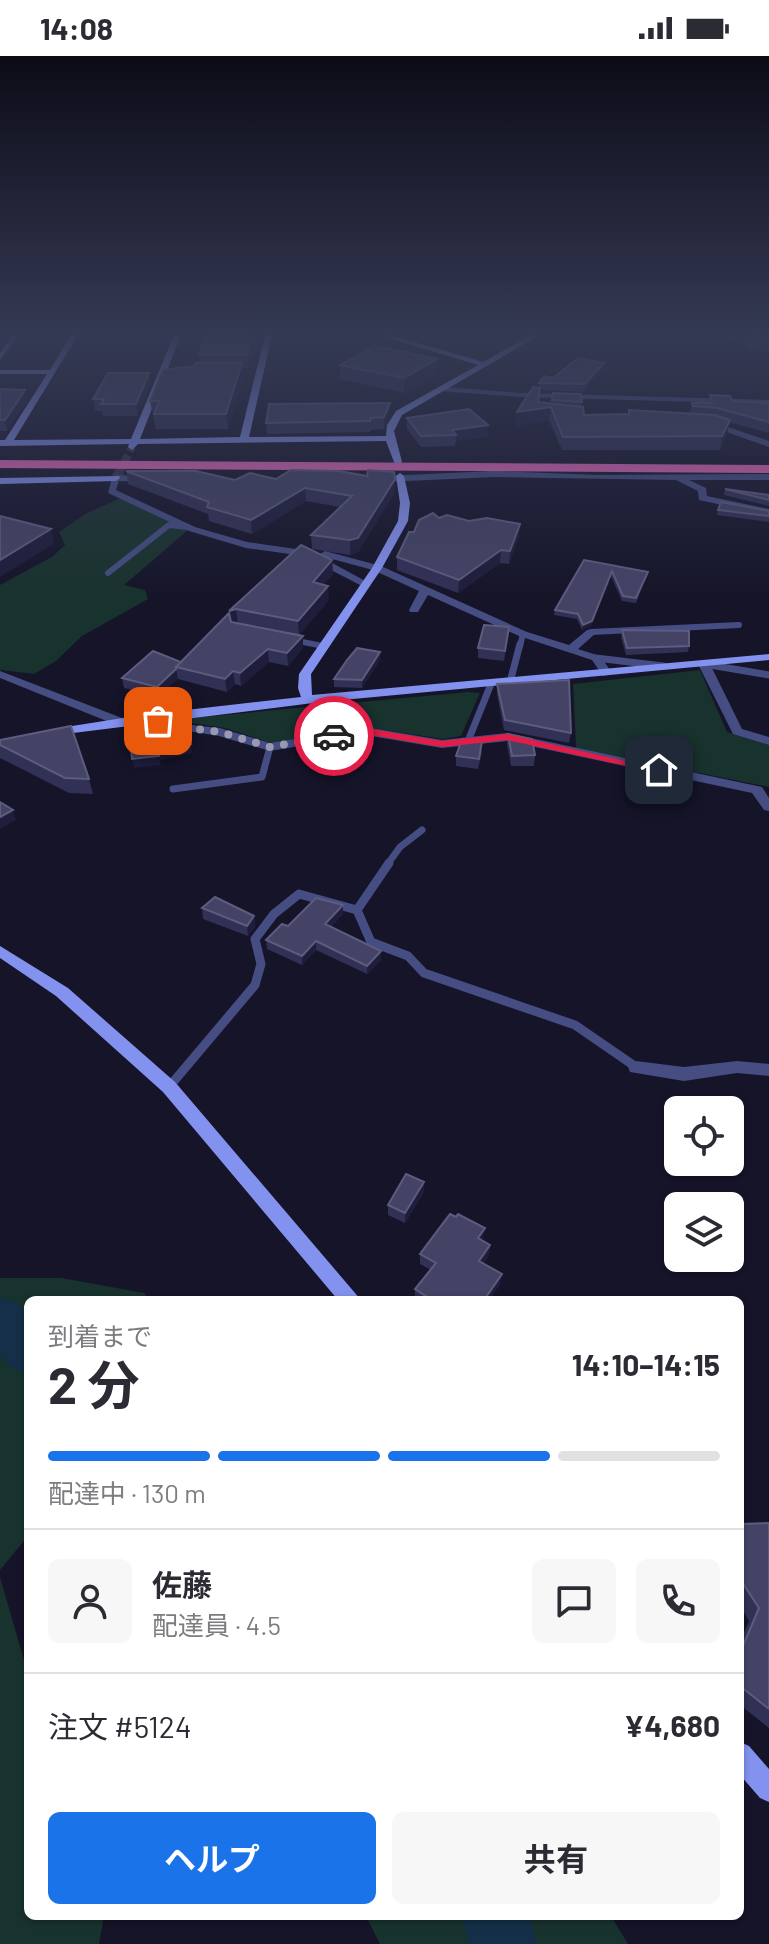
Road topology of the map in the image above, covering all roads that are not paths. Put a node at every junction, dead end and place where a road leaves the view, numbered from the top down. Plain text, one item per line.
1 (17, 423) edge
2 (142, 423) edge
3 (248, 423) edge
4 (391, 423) edge
5 (706, 423) edge
6 (389, 438) junction
7 (244, 440) junction
8 (4, 443) edge
9 (133, 444) junction
10 (769, 444) edge
11 (398, 462) dead end
12 (59, 465) junction
13 (0, 466) edge
14 (769, 469) edge
15 (671, 475) junction
16 (769, 477) edge
17 (116, 478) junction
18 (400, 478) junction
19 (156, 479) edge
20 (373, 479) edge
21 (4, 482) edge
22 (769, 512) edge
23 (176, 522) junction
24 (188, 527) junction
25 (377, 568) junction
26 (108, 573) dead end
27 (364, 583) junction
28 (424, 592) junction
29 (414, 610) dead end
30 (739, 625) dead end
31 (591, 632) joint
32 (523, 634) junction
33 (266, 635) edge
34 (323, 646) junction
35 (570, 650) junction
36 (769, 657) edge
37 (596, 658) junction
38 (704, 664) junction
39 (670, 668) junction
40 (0, 674) edge
41 (607, 674) junction
42 (769, 675) edge
43 (510, 682) junction
44 (491, 684) junction
45 (308, 701) junction
46 (154, 719) junction
47 (118, 721) junction
48 (33, 736) edge
49 (468, 741) junction
50 (769, 741) edge
51 (270, 747) junction
52 (155, 748) edge
53 (173, 789) dead end
54 (763, 790) edge
55 (769, 807) edge
56 (422, 830) dead end
57 (357, 910) junction
58 (0, 951) edge
59 (636, 1067) joint
60 (769, 1070) edge
61 (169, 1087) junction
62 (348, 1296) edge
63 (744, 1760) edge
64 (769, 1789) edge

1 - 8 street
2 - 9 street
3 - 7 street
4 - 6 street
5 - 10 street
6 - 7 street
6 - 11 street
7 - 9 street
8 - 9 street
12 - 13 highway
12 - 14 highway
12 - 21 highway
13 - 21 street
15 - 16 street
15 - 18 street
15 - 22 street
17 - 19 street
17 - 21 street
17 - 23 street
18 - 20 street
18 - 25 street
23 - 24 street
23 - 25 street
24 - 26 lane
24 - 27 street
25 - 27 street
25 - 28 street
27 - 34 street
28 - 29 street
28 - 32 street
30 - 31 lane
31 - 35 street
32 - 35 street
32 - 43 lane
33 - 34 street
34 - 45 street
35 - 37 street
36 - 38 street
37 - 39 lane
37 - 41 street
38 - 39 street
38 - 42 lane
38 - 50 street
39 - 41 street
40 - 47 street
41 - 43 street
43 - 44 street
44 - 45 street
44 - 49 lane
45 - 46 street
46 - 47 street
46 - 51 street
46 - 52 street
47 - 48 street
49 - 51 street
49 - 54 street
51 - 53 lane
54 - 55 street
56 - 57 lane
57 - 59 lane
57 - 61 lane
58 - 61 street
59 - 60 street
61 - 62 street
63 - 64 street

